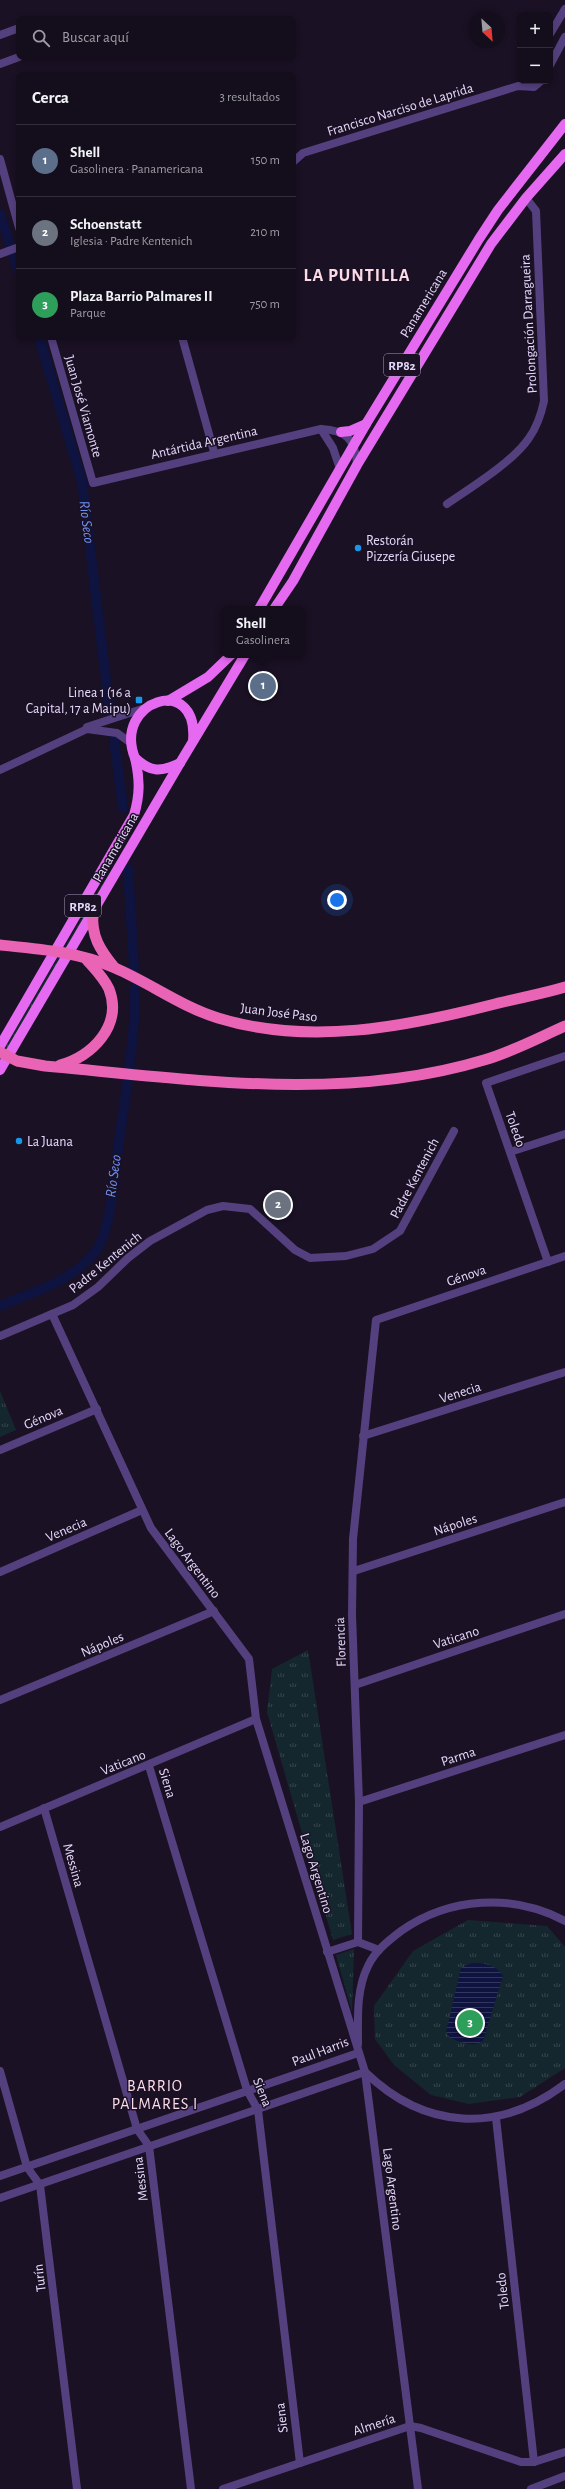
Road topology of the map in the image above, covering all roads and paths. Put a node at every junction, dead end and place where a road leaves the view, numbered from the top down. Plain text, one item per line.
1 (565, 9) edge
2 (16, 29) edge
3 (553, 29) edge
4 (0, 35) edge
5 (565, 37) edge
6 (16, 58) edge
7 (553, 60) edge
8 (0, 64) edge
9 (517, 84) edge
10 (524, 84) edge
11 (538, 84) edge
12 (565, 124) edge
13 (565, 154) edge
14 (0, 159) edge
15 (296, 159) edge
16 (526, 198) junction
17 (16, 217) edge
18 (16, 248) edge
19 (0, 254) edge
20 (52, 340) edge
21 (183, 340) edge
22 (366, 424) junction
23 (321, 429) junction
24 (341, 432) junction
25 (354, 446) junction
26 (214, 452) junction
27 (357, 465) junction
28 (340, 469) junction
29 (93, 483) joint
30 (447, 504) dead end
31 (261, 606) edge
32 (276, 606) edge
33 (228, 658) edge
34 (243, 658) edge
35 (168, 701) junction
36 (149, 706) junction
37 (76, 734) junction
38 (193, 741) junction
39 (131, 743) junction
40 (135, 758) junction
41 (180, 763) junction
42 (0, 770) edge
43 (93, 913) junction
44 (0, 945) edge
45 (21, 947) junction
46 (56, 951) junction
47 (0, 952) edge
48 (69, 954) junction
49 (86, 960) junction
50 (114, 967) junction
51 (565, 987) edge
52 (565, 1026) edge
53 (0, 1046) edge
54 (4, 1055) edge
55 (565, 1056) edge
56 (53, 1066) junction
57 (0, 1070) edge
58 (454, 1131) dead end
59 (565, 1134) edge
60 (510, 1152) junction
61 (565, 1256) edge
62 (548, 1262) junction
63 (52, 1314) junction
64 (376, 1320) joint
65 (0, 1336) edge
66 (565, 1372) edge
67 (97, 1409) junction
68 (363, 1436) junction
69 (0, 1450) edge
70 (565, 1502) edge
71 (142, 1510) junction
72 (354, 1571) junction
73 (0, 1572) edge
74 (214, 1611) junction
75 (565, 1614) edge
76 (355, 1685) junction
77 (0, 1700) edge
78 (256, 1719) junction
79 (565, 1735) edge
80 (149, 1766) junction
81 (359, 1802) junction
82 (44, 1808) junction
83 (0, 1827) edge
84 (565, 1921) edge
85 (358, 1942) junction
86 (379, 1950) junction
87 (327, 1952) junction
88 (358, 2053) junction
89 (0, 2071) edge
90 (365, 2072) junction
91 (565, 2084) edge
92 (247, 2090) junction
93 (258, 2110) junction
94 (496, 2118) junction
95 (137, 2128) junction
96 (149, 2146) junction
97 (27, 2167) junction
98 (0, 2176) edge
99 (40, 2185) junction
100 (0, 2198) edge
101 (410, 2426) junction
102 (565, 2452) edge
103 (534, 2462) junction
104 (300, 2463) junction
105 (565, 2476) edge
106 (77, 2489) edge
107 (191, 2489) edge
108 (223, 2489) edge
109 (418, 2489) edge
110 (532, 2489) edge

1 - 3 street
2 - 4 street
5 - 7 street
6 - 8 street
9 - 15 street, Francisco Narciso de Laprida
10 - 11 street, Francisco Narciso de Laprida
12 - 22 main road, Panamericana / RP82
13 - 16 main road, Panamericana / RP82
14 - 17 street
16 - 27 main road, Panamericana / RP82
16 - 30 street, Prolongación Darragueira
18 - 19 street
20 - 29 street, Juan José Viamonte
21 - 26 street
22 - 24 main road
22 - 25 main road, Panamericana / RP82
23 - 24 street, Antártida Argentina
23 - 26 street, Antártida Argentina
23 - 28 street
24 - 25 street
25 - 27 street
25 - 28 main road, Panamericana / RP82
26 - 29 street, Antártida Argentina
27 - 32 main road, Panamericana / RP82
28 - 31 main road, Panamericana / RP82
33 - 35 main road
34 - 38 main road, Panamericana / RP82
35 - 36 main road
35 - 38 main road
36 - 37 street
36 - 39 main road, Panamericana / RP82
37 - 39 street
37 - 42 street
38 - 41 main road, Panamericana / RP82
39 - 40 main road, Panamericana / RP82
40 - 41 main road
40 - 46 main road, Panamericana / RP82
41 - 43 main road, Panamericana / RP82
43 - 48 main road, Panamericana / RP82
43 - 50 highway
44 - 45 highway, Juan José Paso
45 - 46 highway, Juan José Paso
45 - 47 highway
46 - 48 highway, Juan José Paso
46 - 53 main road, Panamericana / RP82
48 - 49 highway, Juan José Paso
48 - 54 main road, Panamericana / RP82
49 - 50 highway, Juan José Paso
49 - 56 highway
50 - 51 highway, Juan José Paso
52 - 56 highway
54 - 56 highway
54 - 57 main road, Panamericana / RP82
55 - 60 street, Toledo
58 - 63 street, Padre Kentenich
59 - 60 street
60 - 62 street, Toledo
61 - 62 street, Génova
62 - 64 street, Génova
63 - 65 street, Padre Kentenich
63 - 67 street, Lago Argentino
64 - 68 street, Florencia
66 - 68 street, Venecia
67 - 69 street, Génova
67 - 71 street, Lago Argentino
68 - 72 street, Florencia
70 - 72 street, Nápoles
71 - 73 street, Venecia
71 - 74 street, Lago Argentino
72 - 76 street, Florencia
74 - 77 street, Nápoles
74 - 78 street, Lago Argentino
75 - 76 street, Vaticano
76 - 81 street, Florencia
78 - 80 street, Vaticano
78 - 87 street, Lago Argentino
79 - 81 street, Parma
80 - 82 street, Vaticano
80 - 92 street, Siena
81 - 85 street, Florencia
82 - 83 street, Vaticano
82 - 95 street, Messina
84 - 86 street, Paul Harris
85 - 86 street
85 - 87 street
86 - 88 street, Paul Harris
87 - 88 street, Lago Argentino
88 - 90 street, Lago Argentino
88 - 92 street, Paul Harris
89 - 97 street, Turín
90 - 93 street
90 - 94 street
90 - 101 street, Lago Argentino
91 - 94 street
92 - 93 street, Siena
92 - 95 street, Paul Harris
93 - 96 street
93 - 104 street, Siena
94 - 103 street, Toledo
95 - 96 street, Messina
95 - 97 street, Paul Harris
96 - 99 street
96 - 107 street, Messina
97 - 98 street, Paul Harris
97 - 99 street, Turín
99 - 100 street
99 - 106 street, Turín
101 - 103 street, Almería
101 - 104 street, Almería
101 - 109 street, Lago Argentino
102 - 103 street
104 - 108 street, Almería
105 - 110 street

